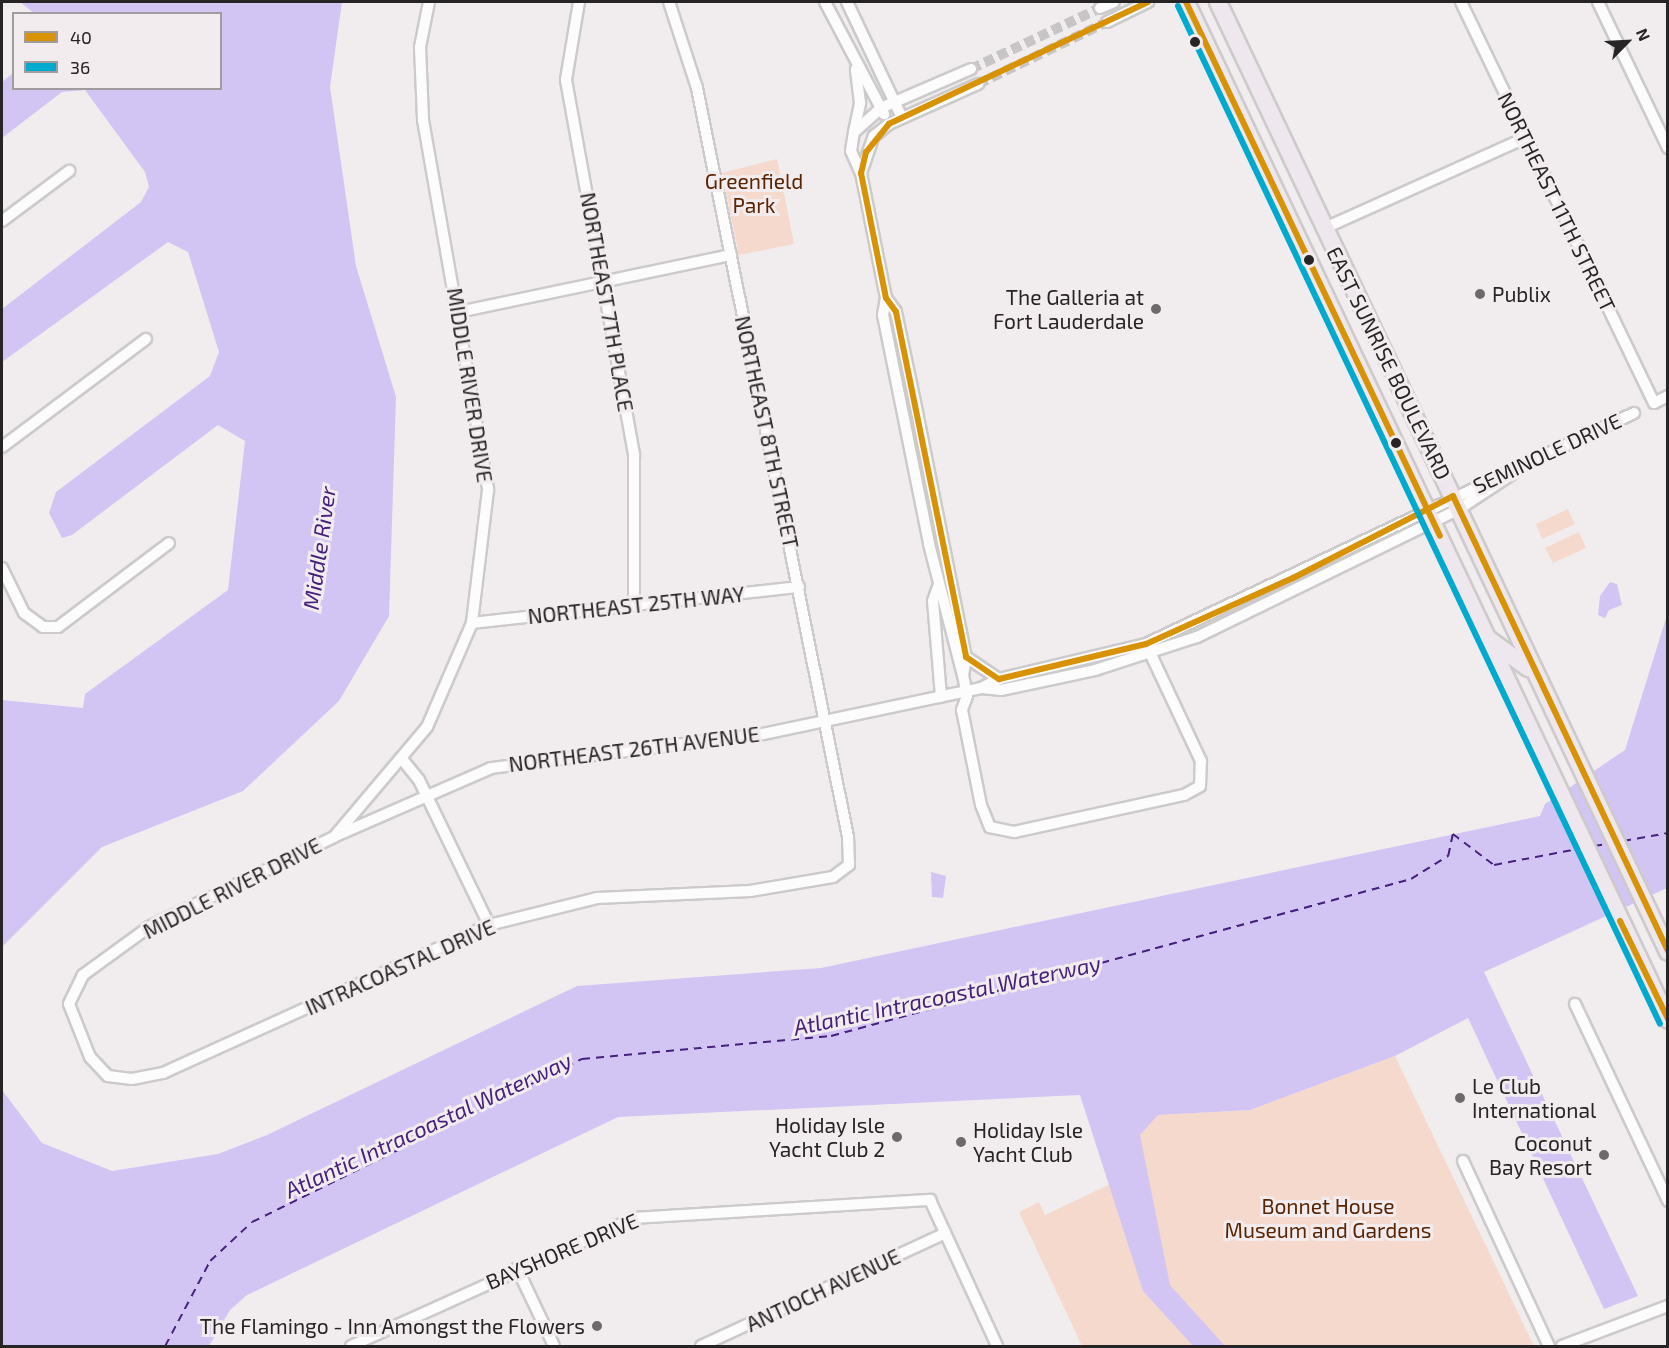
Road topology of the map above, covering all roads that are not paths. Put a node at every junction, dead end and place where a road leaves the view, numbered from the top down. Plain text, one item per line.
1 (429, 2) edge
2 (579, 2) edge
3 (669, 2) edge
4 (825, 2) edge
5 (847, 2) edge
6 (1114, 2) edge
7 (1148, 2) edge
8 (1186, 2) edge
9 (1218, 2) edge
10 (1461, 2) edge
11 (1598, 2) edge
12 (1100, 8) dead end
13 (1107, 22) tunnel mouth
14 (856, 69) junction
15 (971, 69) tunnel mouth
16 (978, 84) tunnel mouth
17 (895, 102) junction
18 (881, 108) junction
19 (902, 118) junction
20 (889, 124) junction
21 (854, 132) junction
22 (1525, 138) junction
23 (1668, 148) edge
24 (69, 171) dead end
25 (861, 173) junction
26 (1285, 210) junction
27 (2, 222) edge
28 (1325, 228) junction
29 (731, 255) junction
30 (604, 283) junction
31 (886, 298) junction
32 (458, 312) junction
33 (146, 339) dead end
34 (1668, 396) edge
35 (1634, 413) dead end
36 (2, 447) edge
37 (1456, 503) junction
38 (1430, 516) junction
39 (170, 543) dead end
40 (2, 568) edge
41 (799, 587) junction
42 (938, 587) junction
43 (634, 604) junction
44 (472, 623) junction
45 (1487, 638) junction
46 (1146, 644) junction
47 (1151, 655) junction
48 (966, 657) junction
49 (963, 675) junction
50 (1536, 675) junction
51 (999, 679) junction
52 (981, 688) junction
53 (966, 692) junction
54 (941, 697) junction
55 (825, 722) junction
56 (402, 759) junction
57 (427, 795) junction
58 (333, 837) junction
59 (849, 865) joint
60 (489, 925) junction
61 (1668, 952) edge
62 (1575, 1004) dead end
63 (1668, 1020) edge
64 (83, 1041) joint
65 (1463, 1161) dead end
66 (1668, 1201) edge
67 (945, 1233) junction
68 (517, 1268) junction
69 (1668, 1306) edge
70 (351, 1347) edge
71 (554, 1347) edge
72 (701, 1347) edge
73 (997, 1347) edge
74 (1549, 1347) edge
75 (1562, 1347) edge

1 - 32 street, MIDDLE RIVER DRIVE
2 - 30 street, NORTHEAST 7TH PLACE
3 - 29 street, NORTHEAST 8TH STREET
4 - 14 street
5 - 17 street
6 - 12 street
7 - 13 street
8 - 26 main road, EAST SUNRISE BOULEVARD
9 - 28 main road, EAST SUNRISE BOULEVARD
10 - 22 street, NORTHEAST 11TH STREET
11 - 23 street
14 - 18 street
14 - 21 street
15 - 17 street
16 - 19 street
17 - 18 street
17 - 19 street
18 - 20 street
18 - 21 street
19 - 20 street
20 - 25 street
21 - 25 street
22 - 28 street
22 - 34 street, NORTHEAST 11TH STREET
24 - 27 street
25 - 31 street
26 - 28 main road
26 - 38 main road, EAST SUNRISE BOULEVARD
28 - 37 main road, EAST SUNRISE BOULEVARD
29 - 30 street
29 - 41 street, NORTHEAST 8TH STREET
30 - 32 street
30 - 43 street, NORTHEAST 7TH PLACE
31 - 42 street
31 - 48 street
32 - 44 street, MIDDLE RIVER DRIVE
33 - 36 street
35 - 37 street, SEMINOLE DRIVE
37 - 38 street, SEMINOLE DRIVE
37 - 50 main road, EAST SUNRISE BOULEVARD
38 - 45 main road, EAST SUNRISE BOULEVARD
38 - 46 street, NORTHEAST 26TH AVENUE
38 - 47 street, NORTHEAST 26TH AVENUE
39 - 40 street
41 - 43 street, NORTHEAST 25TH WAY
41 - 55 street, NORTHEAST 8TH STREET
42 - 49 street
42 - 54 street
43 - 44 street, NORTHEAST 25TH WAY
44 - 56 street, MIDDLE RIVER DRIVE
45 - 50 main road
45 - 63 main road, EAST SUNRISE BOULEVARD
46 - 47 street
46 - 51 street, NORTHEAST 26TH AVENUE
47 - 52 street, NORTHEAST 26TH AVENUE
47 - 53 street
48 - 49 street
48 - 51 street
49 - 53 street
50 - 61 main road, EAST SUNRISE BOULEVARD
51 - 52 street, NORTHEAST 26TH AVENUE
52 - 53 street, NORTHEAST 26TH AVENUE
53 - 54 street, NORTHEAST 26TH AVENUE
54 - 55 street, NORTHEAST 26TH AVENUE
55 - 57 street, NORTHEAST 26TH AVENUE
55 - 59 street, NORTHEAST 8TH STREET
56 - 57 street
56 - 58 street, MIDDLE RIVER DRIVE
57 - 58 street, NORTHEAST 26TH AVENUE
57 - 60 street
58 - 64 street, MIDDLE RIVER DRIVE
59 - 60 street, INTRACOASTAL DRIVE
60 - 64 street, INTRACOASTAL DRIVE
62 - 66 street
65 - 74 street
67 - 68 street, BAYSHORE DRIVE
67 - 72 street, ANTIOCH AVENUE
67 - 73 street
68 - 70 street, BAYSHORE DRIVE
68 - 71 street
69 - 75 street

